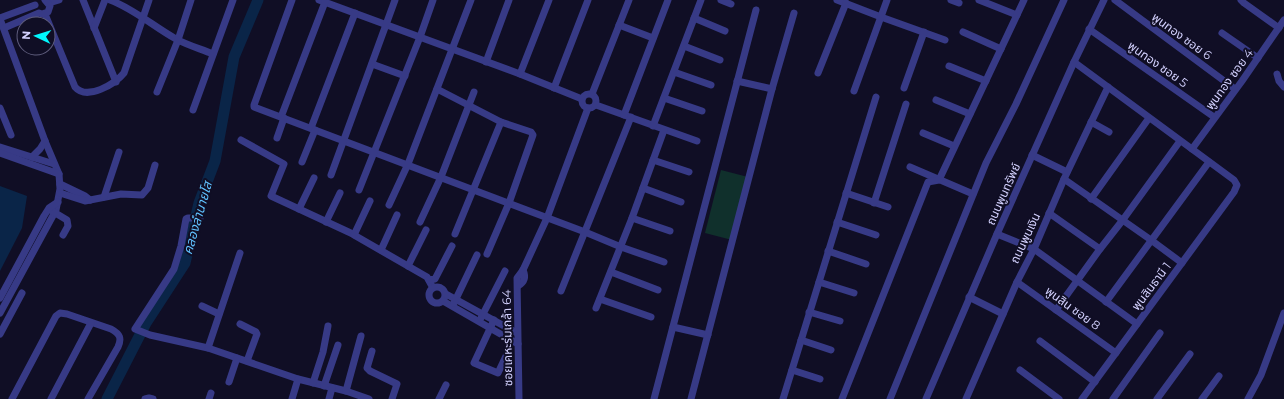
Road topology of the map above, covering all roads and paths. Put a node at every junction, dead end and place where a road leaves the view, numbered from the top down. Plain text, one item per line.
1 (59, 0) edge
2 (83, 0) edge
3 (105, 0) edge
4 (110, 0) edge
5 (149, 0) edge
6 (191, 0) edge
7 (233, 0) edge
8 (292, 0) edge
9 (395, 0) edge
10 (433, 0) edge
11 (471, 0) edge
12 (509, 0) edge
13 (549, 0) edge
14 (588, 0) edge
15 (629, 0) edge
16 (668, 0) edge
17 (701, 0) edge
18 (721, 0) edge
19 (887, 0) edge
20 (951, 0) edge
21 (979, 0) edge
22 (1024, 0) edge
23 (1064, 0) edge
24 (1104, 0) edge
25 (1115, 0) edge
26 (1241, 0) edge
27 (38, 1) edge
28 (322, 1) edge
29 (841, 1) edge
30 (47, 2) edge
31 (959, 3) dead end
32 (732, 4) dead end
33 (756, 10) dead end
34 (355, 13) junction
35 (794, 13) dead end
36 (42, 14) junction
37 (1017, 15) junction
38 (881, 17) junction
39 (0, 18) edge
40 (694, 18) junction
41 (143, 19) junction
42 (1284, 20) edge
43 (620, 24) junction
44 (386, 25) junction
45 (4, 28) junction
46 (94, 28) junction
47 (1279, 28) junction
48 (1089, 29) junction
49 (725, 31) dead end
50 (924, 32) junction
51 (963, 32) dead end
52 (1222, 33) dead end
53 (420, 38) junction
54 (653, 38) junction
55 (178, 40) junction
56 (945, 40) dead end
57 (684, 46) junction
58 (452, 49) junction
59 (1001, 49) junction
60 (213, 54) junction
61 (1258, 58) junction
62 (720, 60) dead end
63 (486, 62) junction
64 (1074, 62) junction
65 (372, 64) junction
66 (949, 66) dead end
67 (674, 72) junction
68 (520, 74) junction
69 (818, 74) dead end
70 (1277, 74) dead end
71 (405, 76) junction
72 (738, 81) junction
73 (986, 81) junction
74 (116, 82) junction
75 (711, 85) dead end
76 (1108, 87) junction
77 (1284, 87) edge
78 (554, 88) junction
79 (904, 88) dead end
80 (437, 89) junction
81 (772, 89) junction
82 (1235, 89) junction
83 (854, 91) dead end
84 (157, 92) dead end
85 (474, 92) dead end
86 (592, 94) junction
87 (876, 97) dead end
88 (664, 98) junction
89 (582, 99) junction
90 (936, 100) dead end
91 (906, 104) dead end
92 (469, 105) junction
93 (596, 105) junction
94 (0, 108) edge
95 (588, 108) junction
96 (193, 110) dead end
97 (702, 111) dead end
98 (970, 114) junction
99 (627, 116) junction
100 (1214, 117) junction
101 (283, 118) junction
102 (1150, 118) junction
103 (501, 122) junction
104 (1091, 122) junction
105 (653, 126) junction
106 (313, 129) junction
107 (664, 130) junction
108 (1110, 132) dead end
109 (924, 133) dead end
110 (11, 135) dead end
111 (277, 138) dead end
112 (241, 140) dead end
113 (45, 141) junction
114 (344, 141) junction
115 (697, 141) dead end
116 (1180, 141) junction
117 (954, 146) junction
118 (0, 147) edge
119 (1192, 149) junction
120 (120, 152) dead end
121 (375, 152) junction
122 (0, 153) edge
123 (1032, 155) junction
124 (32, 157) junction
125 (653, 160) junction
126 (302, 162) dead end
127 (1209, 162) junction
128 (54, 164) junction
129 (408, 164) junction
130 (155, 165) dead end
131 (910, 167) dead end
132 (689, 172) dead end
133 (1067, 172) junction
134 (59, 174) junction
135 (331, 175) dead end
136 (441, 177) junction
137 (314, 178) dead end
138 (1064, 179) junction
139 (939, 180) junction
140 (60, 184) junction
141 (643, 188) junction
142 (359, 190) dead end
143 (474, 190) junction
144 (60, 193) junction
145 (340, 193) dead end
146 (846, 193) junction
147 (973, 194) junction
148 (104, 198) junction
149 (1091, 199) junction
150 (90, 200) junction
151 (370, 201) dead end
152 (681, 202) dead end
153 (874, 202) junction
154 (508, 203) junction
155 (389, 205) dead end
156 (888, 207) dead end
157 (299, 209) junction
158 (51, 211) junction
159 (1049, 213) junction
160 (397, 215) dead end
161 (199, 218) dead end
162 (547, 218) junction
163 (632, 218) junction
164 (1122, 221) junction
165 (326, 222) junction
166 (420, 222) dead end
167 (837, 222) junction
168 (426, 230) dead end
169 (670, 231) dead end
170 (585, 232) junction
171 (456, 234) dead end
172 (876, 234) dead end
173 (998, 234) junction
174 (63, 235) dead end
175 (355, 235) junction
176 (1151, 240) junction
177 (452, 246) dead end
178 (621, 247) junction
179 (1034, 249) junction
180 (1100, 249) junction
181 (381, 250) junction
182 (828, 251) junction
183 (240, 253) dead end
184 (487, 254) dead end
185 (477, 255) dead end
186 (664, 262) dead end
187 (1182, 263) junction
188 (866, 264) dead end
189 (408, 266) junction
190 (523, 270) junction
191 (504, 271) dead end
192 (611, 272) junction
193 (429, 280) junction
194 (1077, 280) junction
195 (13, 281) junction
196 (819, 282) junction
197 (1017, 282) junction
198 (518, 286) junction
199 (433, 288) junction
200 (658, 290) dead end
201 (561, 291) dead end
202 (22, 293) dead end
203 (854, 293) dead end
204 (970, 297) junction
205 (0, 298) edge
206 (444, 298) junction
207 (456, 299) junction
208 (600, 299) junction
209 (1106, 302) junction
210 (202, 306) dead end
211 (452, 306) junction
212 (596, 308) dead end
213 (1056, 310) junction
214 (810, 312) junction
215 (0, 313) edge
216 (1284, 313) edge
217 (219, 314) junction
218 (483, 314) junction
219 (1003, 314) junction
220 (651, 317) dead end
221 (494, 320) junction
222 (840, 321) dead end
223 (479, 322) junction
224 (91, 323) junction
225 (240, 324) dead end
226 (1137, 324) junction
227 (328, 326) dead end
228 (673, 327) junction
229 (490, 328) junction
230 (518, 333) junction
231 (1160, 333) dead end
232 (0, 334) edge
233 (708, 335) junction
234 (361, 336) dead end
235 (801, 340) junction
236 (1040, 341) dead end
237 (518, 344) junction
238 (338, 345) dead end
239 (208, 348) junction
240 (831, 350) dead end
241 (372, 351) dead end
242 (1116, 353) junction
243 (1190, 354) dead end
244 (506, 356) dead end
245 (236, 358) junction
246 (247, 362) junction
247 (792, 370) junction
248 (1020, 370) dead end
249 (1219, 376) dead end
250 (298, 379) junction
251 (820, 379) dead end
252 (230, 382) dead end
253 (1095, 382) junction
254 (314, 383) junction
255 (446, 385) dead end
256 (324, 386) junction
257 (332, 388) junction
258 (347, 394) edge
259 (12, 399) edge
260 (51, 399) edge
261 (88, 399) edge
262 (145, 399) edge
263 (153, 399) edge
264 (292, 399) edge
265 (329, 399) edge
266 (369, 399) edge
267 (392, 399) edge
268 (439, 399) edge
269 (519, 399) edge
270 (654, 399) edge
271 (691, 399) edge
272 (783, 399) edge
273 (842, 399) edge
274 (890, 399) edge
275 (926, 399) edge
276 (966, 399) edge
277 (1059, 399) edge
278 (1082, 399) edge
279 (1113, 399) edge
280 (1157, 399) edge
281 (1202, 399) edge
282 (1248, 399) edge

1 - 30 street
2 - 46 street
3 - 46 street
4 - 41 street
5 - 41 street
6 - 55 street
7 - 60 street
8 - 101 street
9 - 44 street
10 - 53 street
11 - 58 street
12 - 63 street
13 - 68 street
14 - 78 street
15 - 43 street
16 - 54 street
17 - 40 street
18 - 32 street
19 - 38 street
20 - 31 street
21 - 37 street
22 - 37 street
23 - 147 street
24 - 48 street, ถนนพูนทรัพย์
25 - 82 street, พูนทอง ซอย 6
26 - 47 street
27 - 36 street
27 - 39 street
28 - 34 street
28 - 101 street
29 - 38 street
29 - 69 street
30 - 36 street
33 - 72 street
34 - 44 street
34 - 106 street
35 - 81 street
36 - 45 street
36 - 74 street
37 - 59 street
38 - 50 street
38 - 83 street
39 - 45 street
40 - 49 street
40 - 57 street
41 - 55 street
41 - 74 street
42 - 47 street, พูนทอง ซอย 4
43 - 54 street
43 - 86 street
44 - 53 street
44 - 65 street
45 - 113 street
46 - 74 street
47 - 61 street, พูนทอง ซอย 4
48 - 64 street, ถนนพูนทรัพย์
48 - 100 street, พูนทอง ซอย 5
50 - 56 street
50 - 79 street
51 - 59 street
52 - 61 street
53 - 58 street
53 - 71 street
54 - 99 street
55 - 60 street
55 - 84 street
57 - 62 street
57 - 67 street
58 - 63 street
58 - 80 street
59 - 73 street
60 - 96 street
61 - 82 street, พูนทอง ซอย 4
63 - 68 street
64 - 76 street
64 - 123 street, ถนนพูนทรัพย์
65 - 71 street
65 - 114 street
66 - 73 street
67 - 75 street
67 - 88 street
68 - 78 street
70 - 77 street
71 - 121 street
72 - 81 street
72 - 228 street
73 - 98 street
76 - 102 street
76 - 104 street, ถนนพูนเงิน
78 - 89 street
80 - 92 street
80 - 129 street
81 - 233 street
82 - 100 street, พูนทอง ซอย 4
85 - 92 street
86 - 89 street
86 - 93 street
87 - 146 street
88 - 97 street
88 - 105 street
89 - 95 street
90 - 98 street
91 - 153 street
92 - 103 street
92 - 136 street
93 - 95 street
93 - 99 street
94 - 110 street
95 - 162 street
98 - 117 street
99 - 105 street
99 - 170 street
100 - 119 street, พูนทอง ซอย 4
101 - 106 street
101 - 111 street
102 - 116 street
102 - 149 street
103 - 143 street
103 - 154 street
104 - 108 street
104 - 133 street, ถนนพูนเงิน
105 - 107 street
106 - 114 street
106 - 126 street
107 - 115 street
107 - 125 street
109 - 117 street
112 - 157 street
113 - 124 street
113 - 128 street
114 - 121 street
114 - 135 street
116 - 119 street
116 - 164 street
117 - 139 street
118 - 124 street
119 - 127 street
120 - 148 street
121 - 129 street
121 - 142 street
122 - 134 street
123 - 133 street
123 - 173 street, ถนนพูนทรัพย์
124 - 128 street
125 - 132 street
125 - 141 street
127 - 176 street
127 - 187 street, พูนสินธานี 1
128 - 134 street
129 - 136 street
129 - 155 street
130 - 148 street
131 - 139 street
133 - 138 street, ถนนพูนเงิน
134 - 140 street
136 - 143 street
136 - 166 street
137 - 157 street
138 - 149 street
138 - 159 street, ถนนพูนเงิน
139 - 147 street
139 - 273 street
140 - 144 street
140 - 150 street
141 - 152 street
141 - 163 street
143 - 154 street
143 - 171 street
144 - 150 street
144 - 158 street
145 - 165 street
146 - 153 street
146 - 167 street
147 - 274 street
148 - 150 street
149 - 164 street
151 - 175 street
153 - 156 street
154 - 162 street
154 - 184 street
157 - 165 street
158 - 174 street
158 - 195 street
159 - 179 street, ถนนพูนเงิน
159 - 180 street
160 - 181 street
161 - 239 street
162 - 170 street
162 - 190 street
163 - 169 street
163 - 178 street
164 - 176 street
164 - 180 street
165 - 175 street
167 - 172 street
167 - 182 street
168 - 189 street
170 - 178 street
170 - 201 street
173 - 179 street
173 - 204 street, ถนนพูนทรัพย์
175 - 181 street
176 - 187 street
176 - 209 street
177 - 193 street
178 - 186 street
178 - 192 street
179 - 194 street
179 - 197 street, ถนนพูนเงิน
180 - 194 street
181 - 189 street
182 - 188 street
182 - 196 street
183 - 217 street
185 - 207 street
187 - 226 street, พูนสินธานี 1
189 - 193 street
190 - 198 street, ซอยเคหะร่มเกล้า 64
190 - 198 street
191 - 218 street
192 - 200 street
192 - 208 street
193 - 199 street
194 - 209 street
194 - 213 street
195 - 205 street
195 - 215 street
196 - 203 street
196 - 214 street
197 - 213 street, พูนสิน ซอย 8
197 - 219 street, ถนนพูนเงิน
198 - 230 street, ซอยเคหะร่มเกล้า 64
199 - 206 street
199 - 206 street
202 - 232 street
204 - 219 street
204 - 275 street, ถนนพูนทรัพย์
206 - 207 street
206 - 211 street
207 - 211 street
207 - 218 street
208 - 212 street
208 - 220 street
209 - 226 street
210 - 217 street
211 - 223 street
213 - 242 street, พูนสิน ซอย 8
214 - 222 street
214 - 235 street
216 - 282 street
217 - 239 street
218 - 221 street
218 - 223 street
219 - 276 street, ถนนพูนเงิน
221 - 229 street
221 - 230 street
223 - 229 street
224 - 259 street
224 - 260 street
224 - 261 street
225 - 246 street
226 - 242 street, พูนสินธานี 1
227 - 254 street
228 - 233 street
228 - 270 street
229 - 237 street
229 - 244 street
230 - 237 street, ซอยเคหะร่มเกล้า 64
231 - 279 street
233 - 271 street
234 - 258 street
235 - 240 street
235 - 247 street
236 - 253 street
237 - 269 street, ซอยเคหะร่มเกล้า 64
238 - 256 street
239 - 245 street
241 - 267 street
242 - 253 street, พูนสินธานี 1
243 - 280 street
245 - 246 street
245 - 252 street
246 - 250 street
247 - 251 street
247 - 272 street
248 - 277 street
249 - 281 street
250 - 254 street
250 - 264 street
253 - 278 street, พูนสินธานี 1
254 - 256 street
255 - 268 street
256 - 257 street
257 - 258 street
257 - 265 street
258 - 266 street
262 - 263 street

